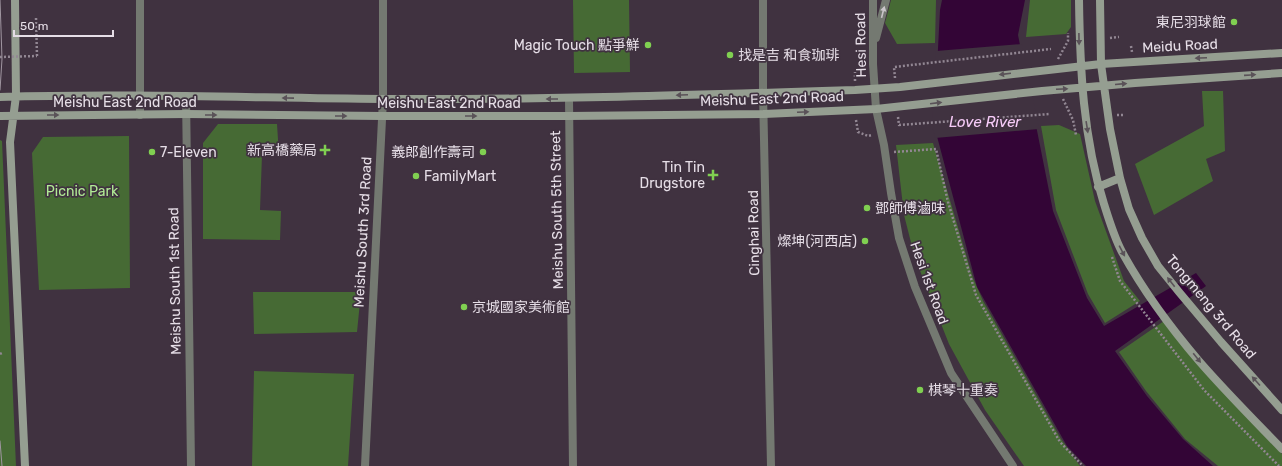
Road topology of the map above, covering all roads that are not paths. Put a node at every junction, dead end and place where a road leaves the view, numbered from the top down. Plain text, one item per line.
1 (16, 0) edge
2 (140, 0) edge
3 (383, 0) edge
4 (763, 0) edge
5 (873, 0) edge
6 (886, 0) edge
7 (1079, 0) edge
8 (1100, 0) edge
9 (873, 51) junction
10 (1282, 53) edge
11 (1101, 64) junction
12 (1081, 66) junction
13 (1282, 73) edge
14 (1104, 86) junction
15 (1082, 88) junction
16 (875, 89) junction
17 (763, 93) junction
18 (16, 96) junction
19 (140, 96) junction
20 (186, 96) junction
21 (0, 97) edge
22 (383, 99) junction
23 (569, 99) junction
24 (876, 109) junction
25 (186, 114) junction
26 (764, 114) junction
27 (140, 115) junction
28 (0, 116) edge
29 (14, 116) junction
30 (382, 116) junction
31 (569, 116) junction
32 (1120, 178) junction
33 (1098, 187) junction
34 (1282, 410) edge
35 (1282, 449) edge
36 (25, 466) edge
37 (191, 466) edge
38 (365, 466) edge
39 (573, 466) edge
40 (771, 466) edge
41 (1013, 466) edge

1 - 18 street
2 - 19 street
3 - 22 street, Meishu South 3rd Road
4 - 17 street, Cinghai Road
5 - 9 street, Hesi Road
9 -> 6 street
7 -> 12 street
8 - 11 street, Tongmeng 3rd Road
9 - 16 street, Hesi Road
10 -> 11 street, Meidu Road
11 - 12 street, Meidu Road
11 - 14 street, Tongmeng 3rd Road
12 - 15 street
12 -> 16 street, Meishu East 2nd Road
14 -> 13 street
14 - 15 street
14 - 32 street, Tongmeng 3rd Road
24 -> 15 street, Meishu East 2nd Road
15 -> 33 street
16 - 17 street, Meishu East 2nd Road
16 - 24 street, Hesi 1st Road
17 -> 23 street, Meishu East 2nd Road
17 - 26 street, Cinghai Road
18 - 19 street, Meishu East 2nd Road
18 - 21 street, Meishu East 2nd Road
18 - 29 street
19 - 20 street, Meishu East 2nd Road
19 - 27 street
22 -> 20 street, Meishu East 2nd Road
20 - 25 street, Meishu South 1st Road
23 -> 22 street, Meishu East 2nd Road
22 - 30 street, Meishu South 3rd Road
23 - 31 street, Meishu South 5th Street
26 -> 24 street, Meishu East 2nd Road
24 - 41 street, Hesi 1st Road
25 - 27 street, Meishu East 2nd Road
25 -> 30 street, Meishu East 2nd Road
25 - 37 street, Meishu South 1st Road
26 - 31 street, Meishu East 2nd Road
26 - 40 street, Cinghai Road
29 -> 27 street, Meishu East 2nd Road
28 - 29 street, Meishu East 2nd Road
29 - 36 street
30 -> 31 street, Meishu East 2nd Road
30 - 38 street, Meishu South 3rd Road
31 - 39 street, Meishu South 5th Street
32 - 33 street
34 -> 32 street, Tongmeng 3rd Road
33 -> 35 street

